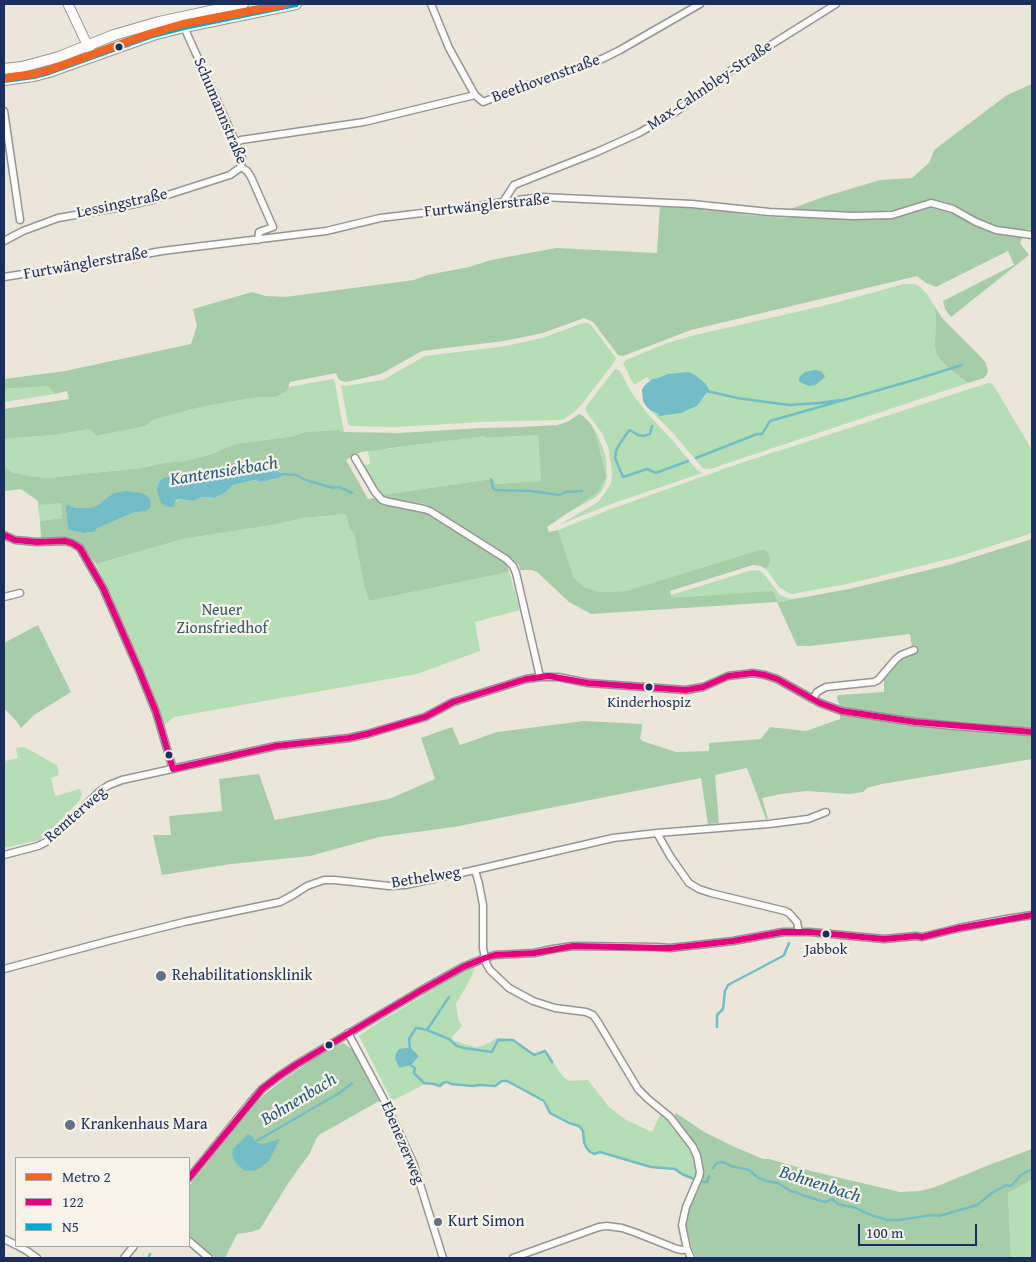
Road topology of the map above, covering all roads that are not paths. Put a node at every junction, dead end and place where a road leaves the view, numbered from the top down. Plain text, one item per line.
1 (68, 4) edge
2 (243, 4) edge
3 (296, 4) edge
4 (431, 4) edge
5 (700, 4) edge
6 (836, 4) edge
7 (184, 27) junction
8 (88, 45) junction
9 (93, 57) junction
10 (4, 69) edge
11 (4, 80) edge
12 (474, 95) junction
13 (4, 111) edge
14 (236, 143) junction
15 (241, 167) junction
16 (502, 202) junction
17 (20, 220) dead end
18 (1032, 235) edge
19 (258, 240) junction
20 (4, 241) edge
21 (4, 277) edge
22 (355, 458) dead end
23 (6, 536) edge
24 (20, 593) dead end
25 (4, 598) edge
26 (914, 650) dead end
27 (540, 677) junction
28 (813, 699) junction
29 (1032, 732) edge
30 (173, 769) junction
31 (826, 812) dead end
32 (657, 833) junction
33 (4, 855) edge
34 (475, 870) junction
35 (1032, 915) edge
36 (799, 932) junction
37 (484, 958) junction
38 (4, 969) edge
39 (348, 1033) junction
40 (190, 1177) edge
41 (190, 1242) edge
42 (21, 1247) edge
43 (133, 1247) edge
44 (687, 1249) junction
45 (37, 1258) edge
46 (124, 1258) edge
47 (209, 1258) edge
48 (443, 1258) edge
49 (512, 1258) edge
50 (691, 1258) edge

1 - 8 street
2 - 8 main road
3 - 7 main road
4 - 12 street
5 - 12 street, Beethovenstraße
6 - 16 street, Max-Cahnbley-Straße
7 - 9 main road
7 - 14 street, Schumannstraße
8 - 9 street
8 - 10 main road
9 - 11 main road
12 - 14 street, Beethovenstraße
13 - 17 street
14 - 15 street, Schumannstraße
15 - 19 street, Schumannstraße
15 - 20 street, Lessingstraße
16 - 18 street, Furtwänglerstraße
16 - 19 street, Furtwänglerstraße
19 - 21 street, Furtwänglerstraße
22 - 27 street
23 - 30 street
24 - 25 street
26 - 28 street
27 - 28 street, Remterweg
27 - 30 street, Remterweg
28 - 29 street, Remterweg
30 - 33 street, Remterweg
31 - 32 street, Bethelweg
32 - 34 street, Bethelweg
32 - 36 street
34 - 37 street
34 - 38 street, Bethelweg
35 - 36 street
36 - 37 street
37 - 39 street
37 - 44 street
39 - 40 street
39 - 48 street, Ebenezerweg
41 - 47 street
42 - 45 street
43 - 46 street
44 - 49 street
44 - 50 street

